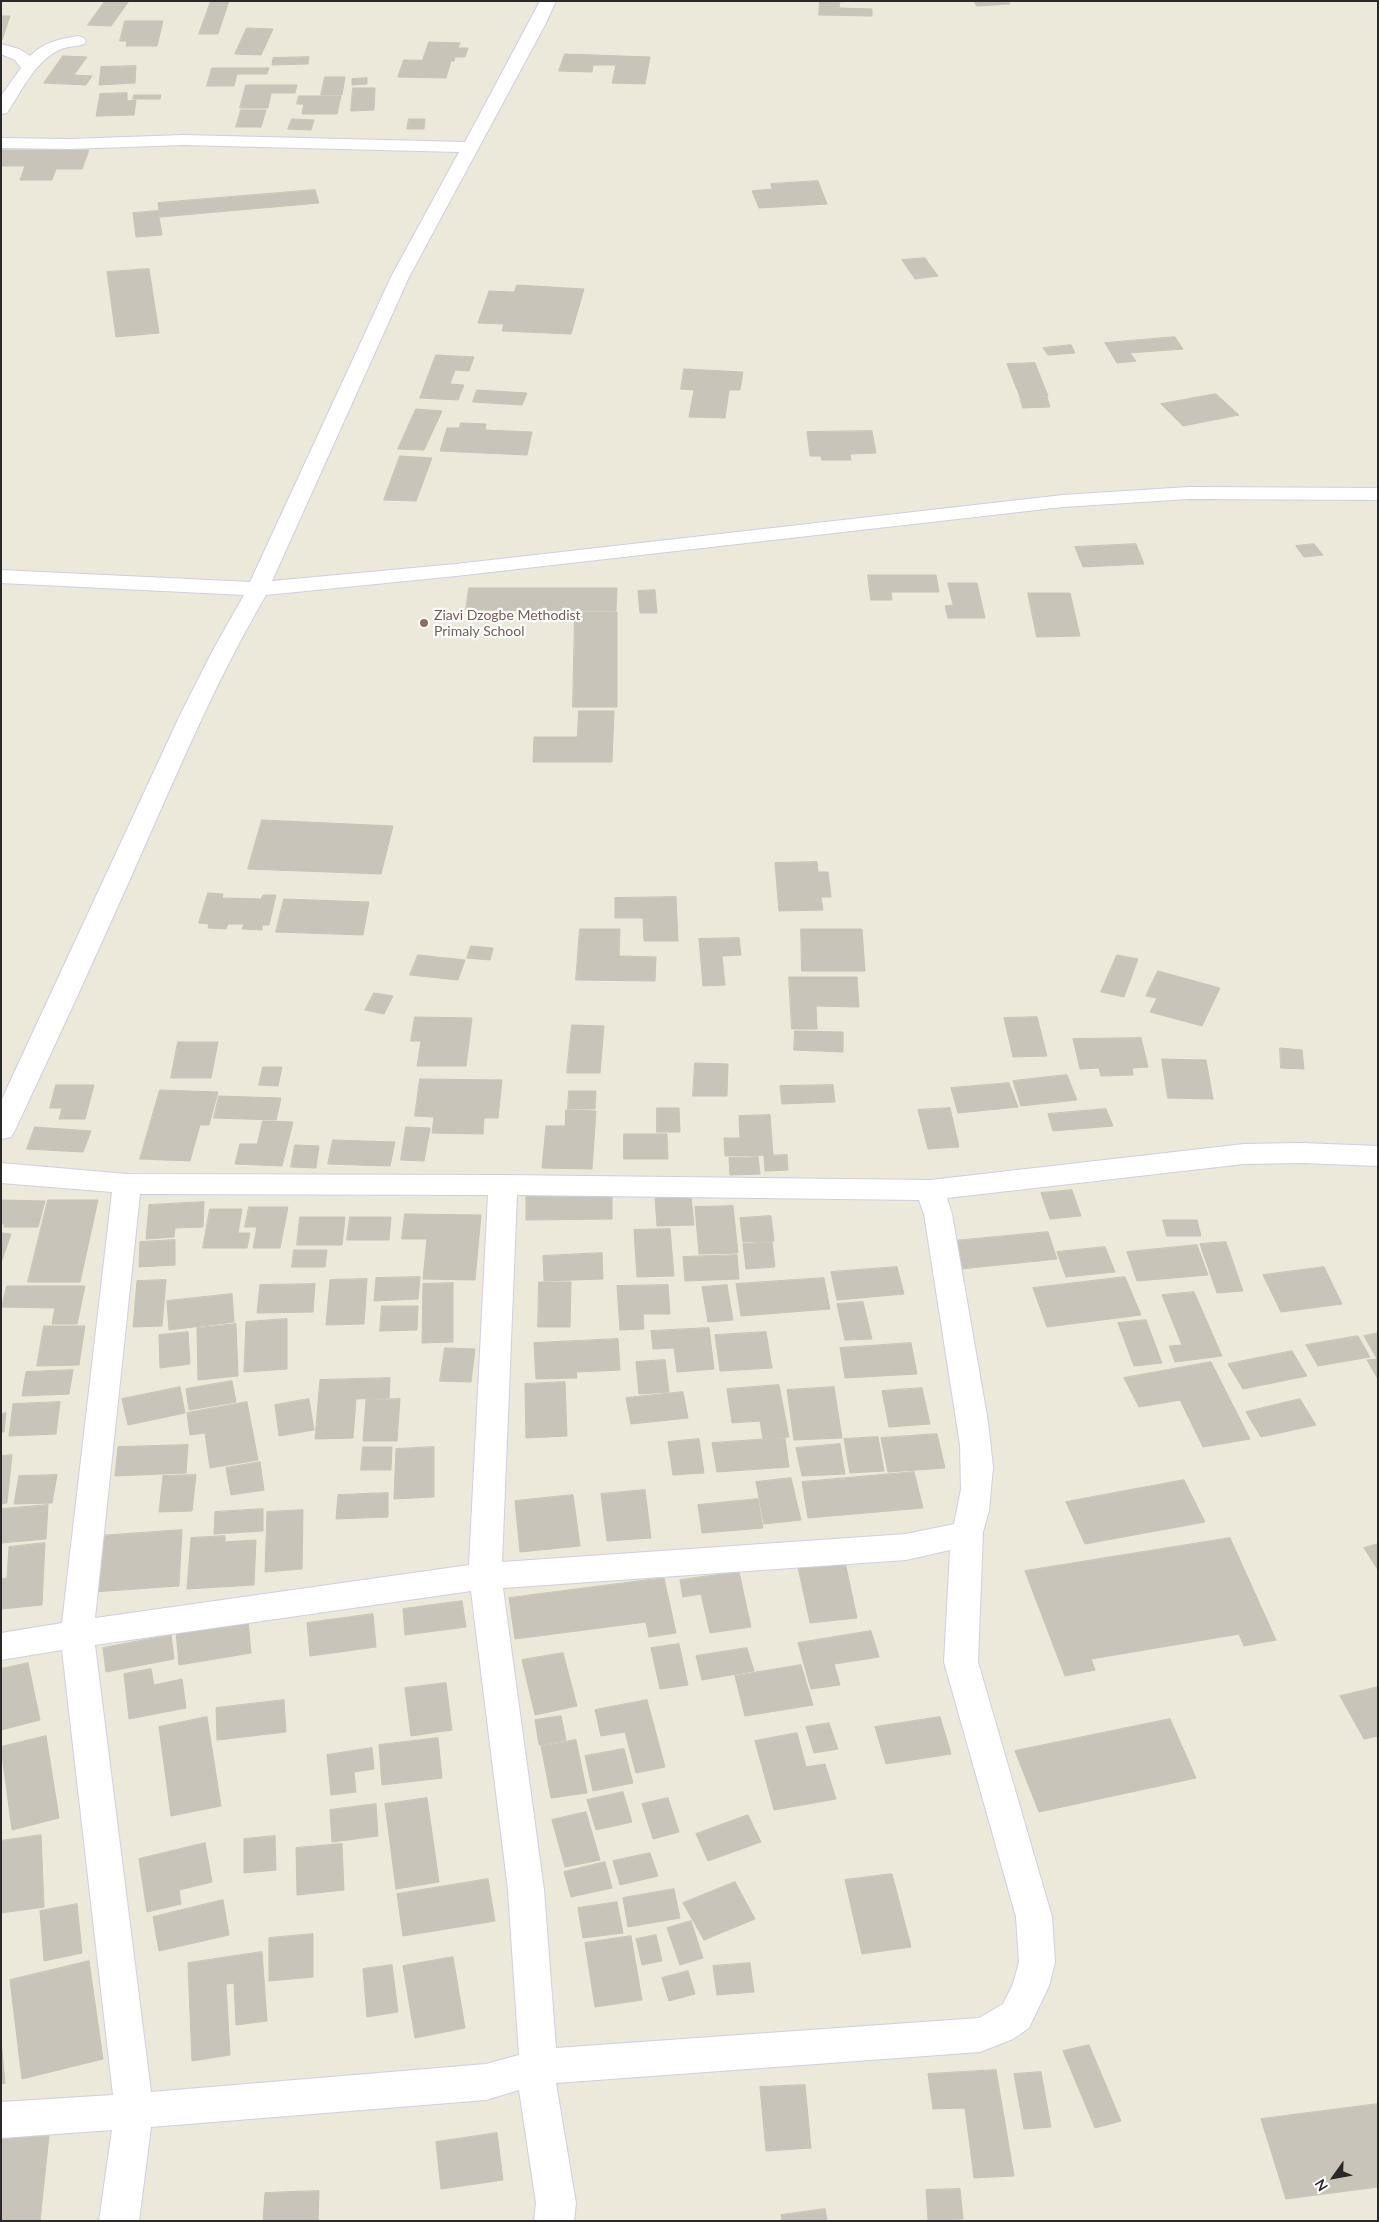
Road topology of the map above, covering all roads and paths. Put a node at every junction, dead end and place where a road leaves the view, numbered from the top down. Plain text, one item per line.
1 (548, 1) edge
2 (78, 41) dead end
3 (1, 50) edge
4 (28, 66) junction
5 (1, 109) edge
6 (1, 120) edge
7 (1, 143) edge
8 (28, 144) junction
9 (470, 147) junction
10 (1378, 494) edge
11 (1, 576) edge
12 (258, 589) junction
13 (1, 1130) edge
14 (1378, 1156) edge
15 (1, 1173) edge
16 (127, 1184) junction
17 (503, 1185) junction
18 (930, 1190) junction
19 (967, 1532) junction
20 (485, 1576) junction
21 (77, 1634) junction
22 (1, 1646) edge
23 (537, 2068) junction
24 (134, 2111) junction
25 (1, 2120) edge
26 (119, 2221) edge
27 (554, 2221) edge

1 - 9 street
2 - 4 street
3 - 4 street
4 - 5 street
6 - 8 street
7 - 8 street
8 - 9 street
9 - 12 street
10 - 12 street
11 - 12 street
12 - 13 street
14 - 18 street
15 - 16 street
16 - 17 street
16 - 21 street
17 - 18 street
17 - 20 street
18 - 19 street
19 - 20 street
19 - 23 street
20 - 21 street
20 - 23 street
21 - 22 street
21 - 24 street
23 - 24 street
23 - 27 street
24 - 25 street
24 - 26 street

